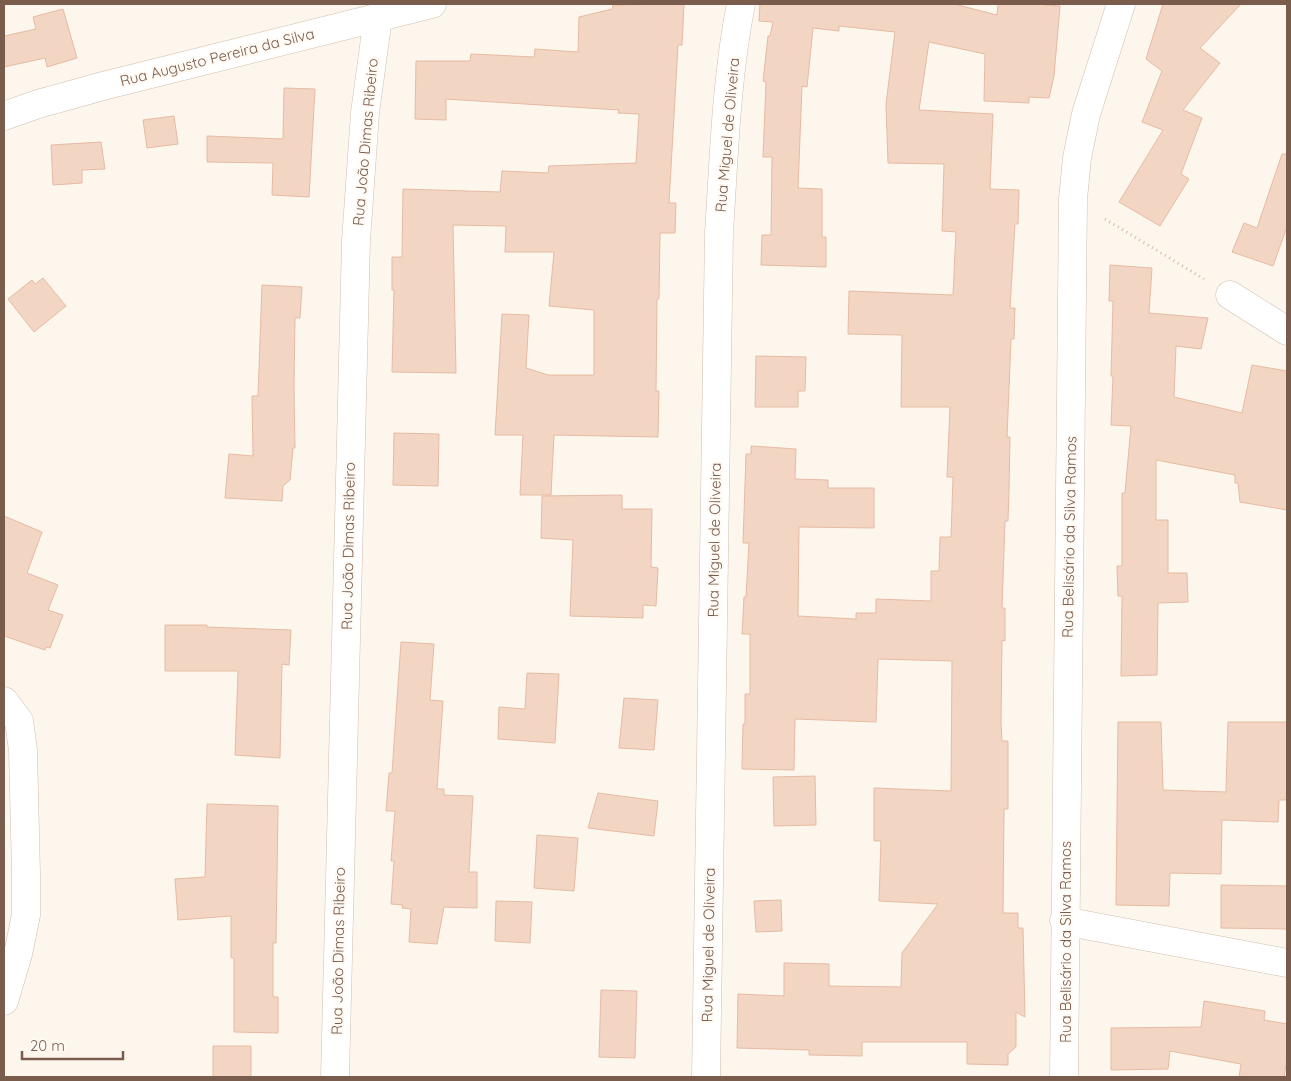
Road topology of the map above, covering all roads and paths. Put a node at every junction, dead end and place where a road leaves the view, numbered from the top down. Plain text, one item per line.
1 (432, 4) edge
2 (741, 4) edge
3 (1121, 4) edge
4 (378, 17) junction
5 (4, 116) edge
6 (1073, 199) junction
7 (1230, 295) joint
8 (1287, 331) edge
9 (4, 701) edge
10 (1064, 921) junction
11 (1287, 963) edge
12 (4, 1001) edge
13 (335, 1077) edge
14 (706, 1077) edge
15 (1064, 1077) edge

1 - 4 street, Rua Augusto Pereira da Silva
2 - 14 street, Rua Miguel de Oliveira
3 - 6 street, Rua Belisário da Silva Ramos
4 - 5 street, Rua Augusto Pereira da Silva
4 - 13 street, Rua João Dimas Ribeiro
6 - 7 path
6 - 10 street, Rua Belisário da Silva Ramos
7 - 8 street
9 - 12 street
10 - 11 street
10 - 15 street, Rua Belisário da Silva Ramos

